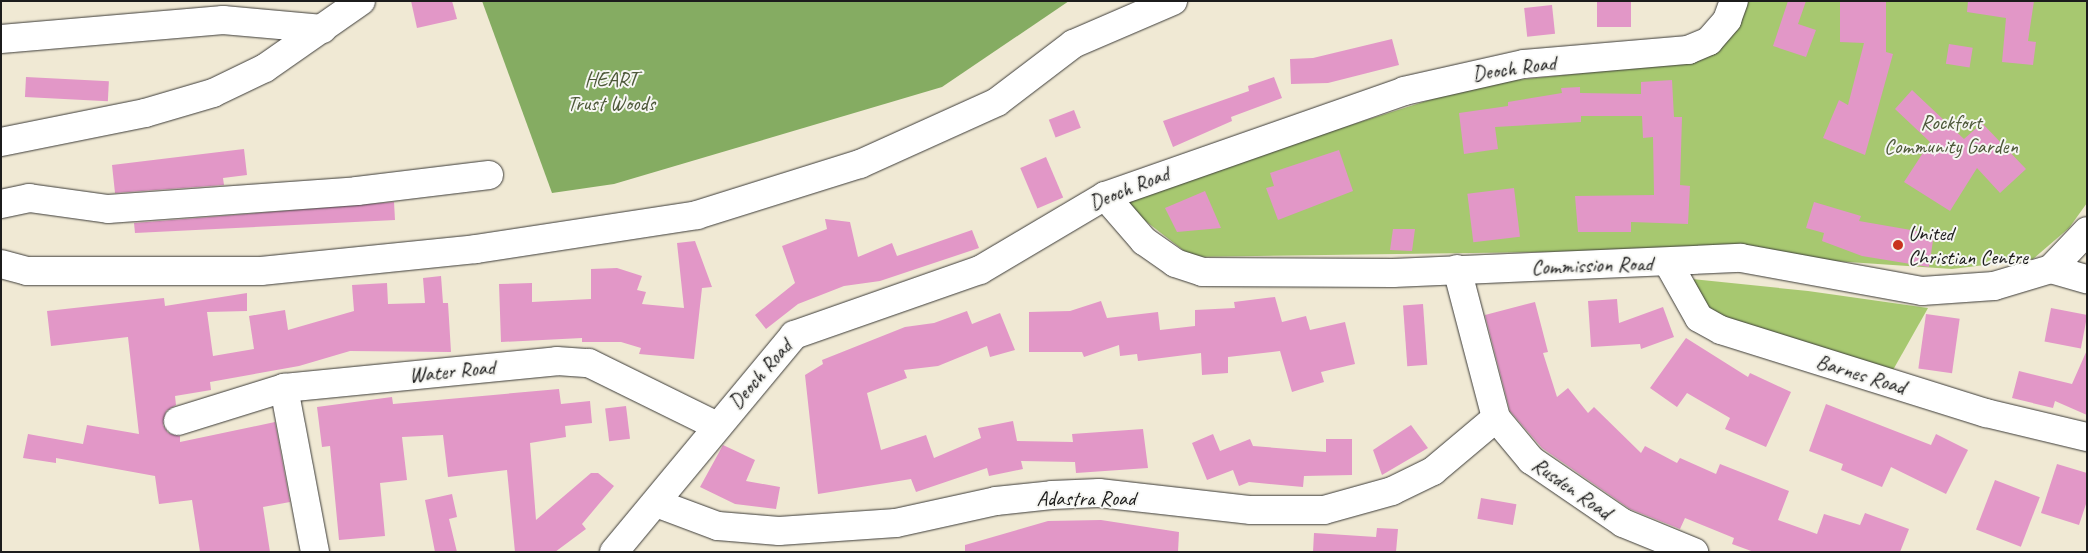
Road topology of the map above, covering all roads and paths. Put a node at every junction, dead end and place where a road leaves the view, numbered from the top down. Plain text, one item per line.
1 (361, 1) edge
2 (1173, 1) edge
3 (1734, 1) edge
4 (324, 29) junction
5 (1, 39) edge
6 (1, 142) edge
7 (489, 174) dead end
8 (1105, 196) junction
9 (1, 204) edge
10 (2087, 231) edge
11 (1668, 263) junction
12 (1, 264) edge
13 (1457, 269) junction
14 (2051, 269) junction
15 (2087, 279) edge
16 (284, 388) junction
17 (1496, 418) junction
18 (178, 421) dead end
19 (717, 426) junction
20 (2087, 437) edge
21 (656, 503) junction
22 (316, 552) edge
23 (614, 552) edge
24 (1694, 552) edge

1 - 4 street
2 - 12 street
3 - 8 street, Deoch Road
4 - 5 street
4 - 6 street
7 - 9 street
8 - 13 street, Commission Road
8 - 19 street, Deoch Road
10 - 14 street, Commission Road
11 - 13 street, Commission Road
11 - 14 street, Commission Road
11 - 20 street, Barnes Road
13 - 17 street, Rusden Road
14 - 15 street
16 - 18 street, Water Road
16 - 19 street, Water Road
16 - 22 street
17 - 21 street, Adastra Road
17 - 24 street, Rusden Road
19 - 21 street, Deoch Road
21 - 23 street, Deoch Road

